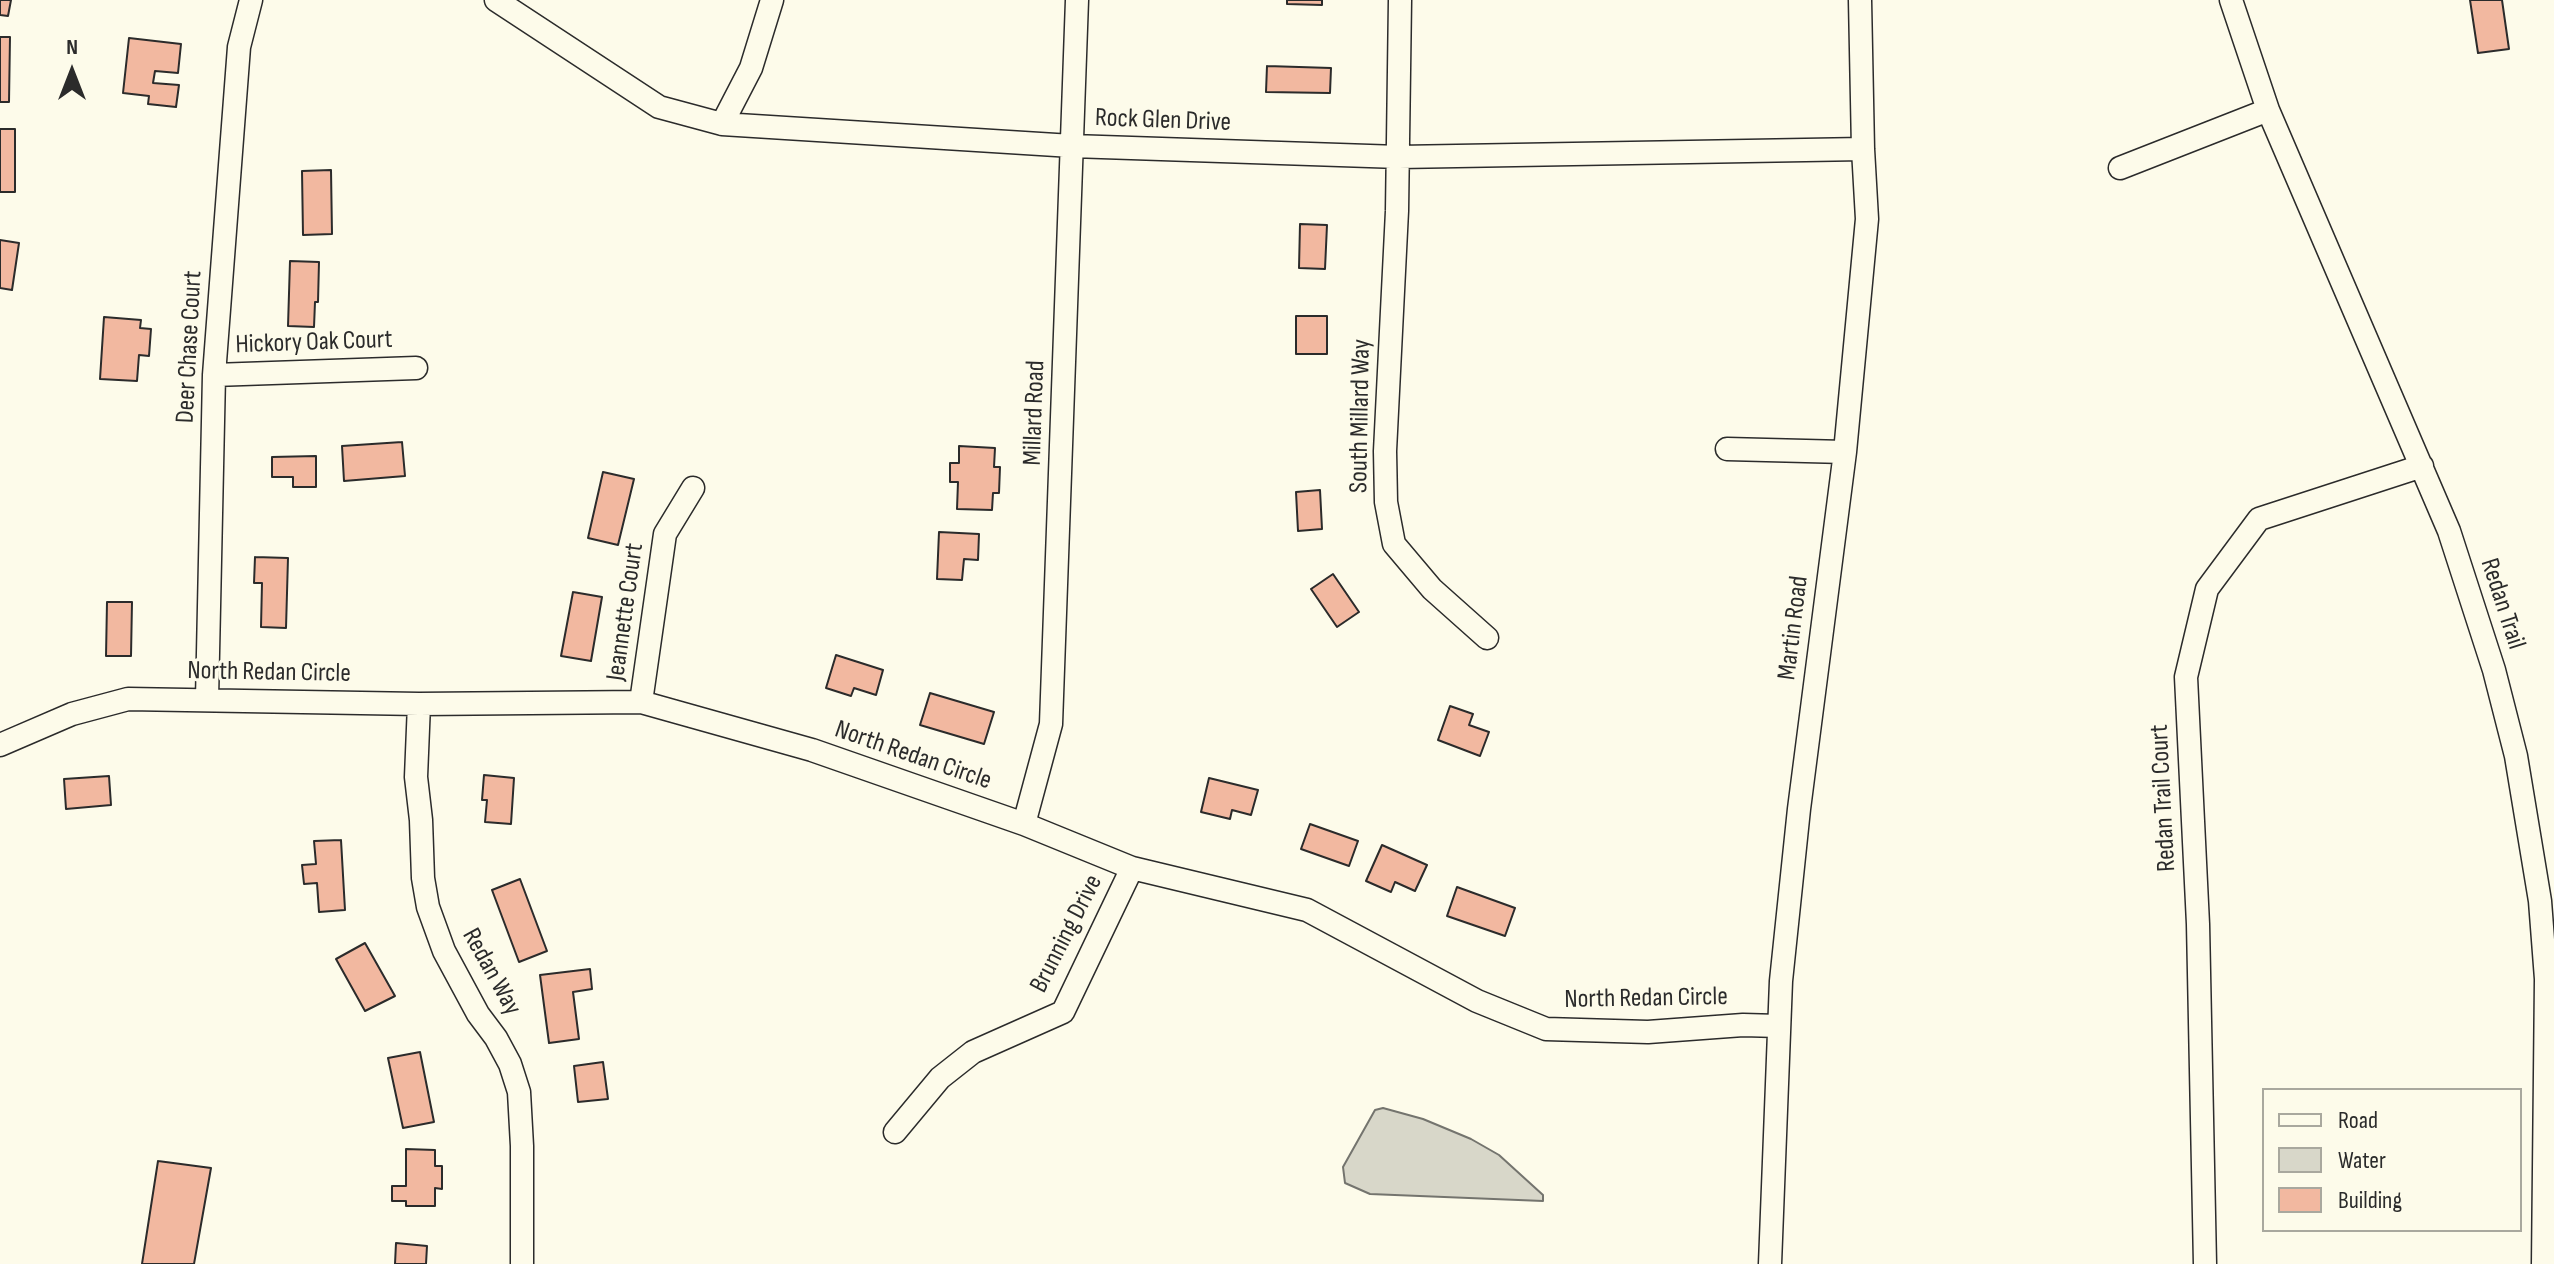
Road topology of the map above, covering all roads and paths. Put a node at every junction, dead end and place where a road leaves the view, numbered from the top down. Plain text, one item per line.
1 (251, 0) edge
2 (496, 0) edge
3 (772, 0) edge
4 (1077, 0) edge
5 (1400, 0) edge
6 (1860, 0) edge
7 (2231, 0) edge
8 (2268, 110) junction
9 (722, 124) junction
10 (1072, 146) junction
11 (1863, 149) junction
12 (1399, 157) junction
13 (2120, 168) dead end
14 (416, 368) dead end
15 (214, 375) junction
16 (1727, 449) dead end
17 (1845, 452) junction
18 (2422, 466) junction
19 (693, 488) dead end
20 (1487, 638) dead end
21 (207, 699) junction
22 (641, 702) junction
23 (419, 704) junction
24 (0, 745) edge
25 (1024, 824) junction
26 (1132, 868) junction
27 (1779, 1026) junction
28 (895, 1132) dead end
29 (522, 1264) edge
30 (1770, 1264) edge
31 (2205, 1264) edge
32 (2543, 1264) edge

1 - 15 street, Deer Chase Court
2 - 9 street, Rock Glen Drive
3 - 9 street
4 - 10 street, Millard Road
5 - 12 street, South Millard Way
6 - 11 street, Martin Road
7 - 8 street, Redan Trail
8 - 13 street
8 - 18 street, Redan Trail
9 - 10 street, Rock Glen Drive
10 - 12 street, Rock Glen Drive
10 - 25 street, Millard Road
11 - 12 street, Rock Glen Drive
11 - 17 street, Martin Road
12 - 20 street, South Millard Way
14 - 15 street, Hickory Oak Court
15 - 21 street, Deer Chase Court
16 - 17 street
17 - 27 street, Martin Road
18 - 31 street, Redan Trail Court
18 - 32 street, Redan Trail
19 - 22 street, Jeannette Court
21 - 23 street, North Redan Circle
21 - 24 street, North Redan Circle
22 - 23 street, North Redan Circle
22 - 25 street, North Redan Circle
23 - 29 street, Redan Way
25 - 26 street, North Redan Circle
26 - 27 street, North Redan Circle
26 - 28 street, Brunning Drive
27 - 30 street, Martin Road

